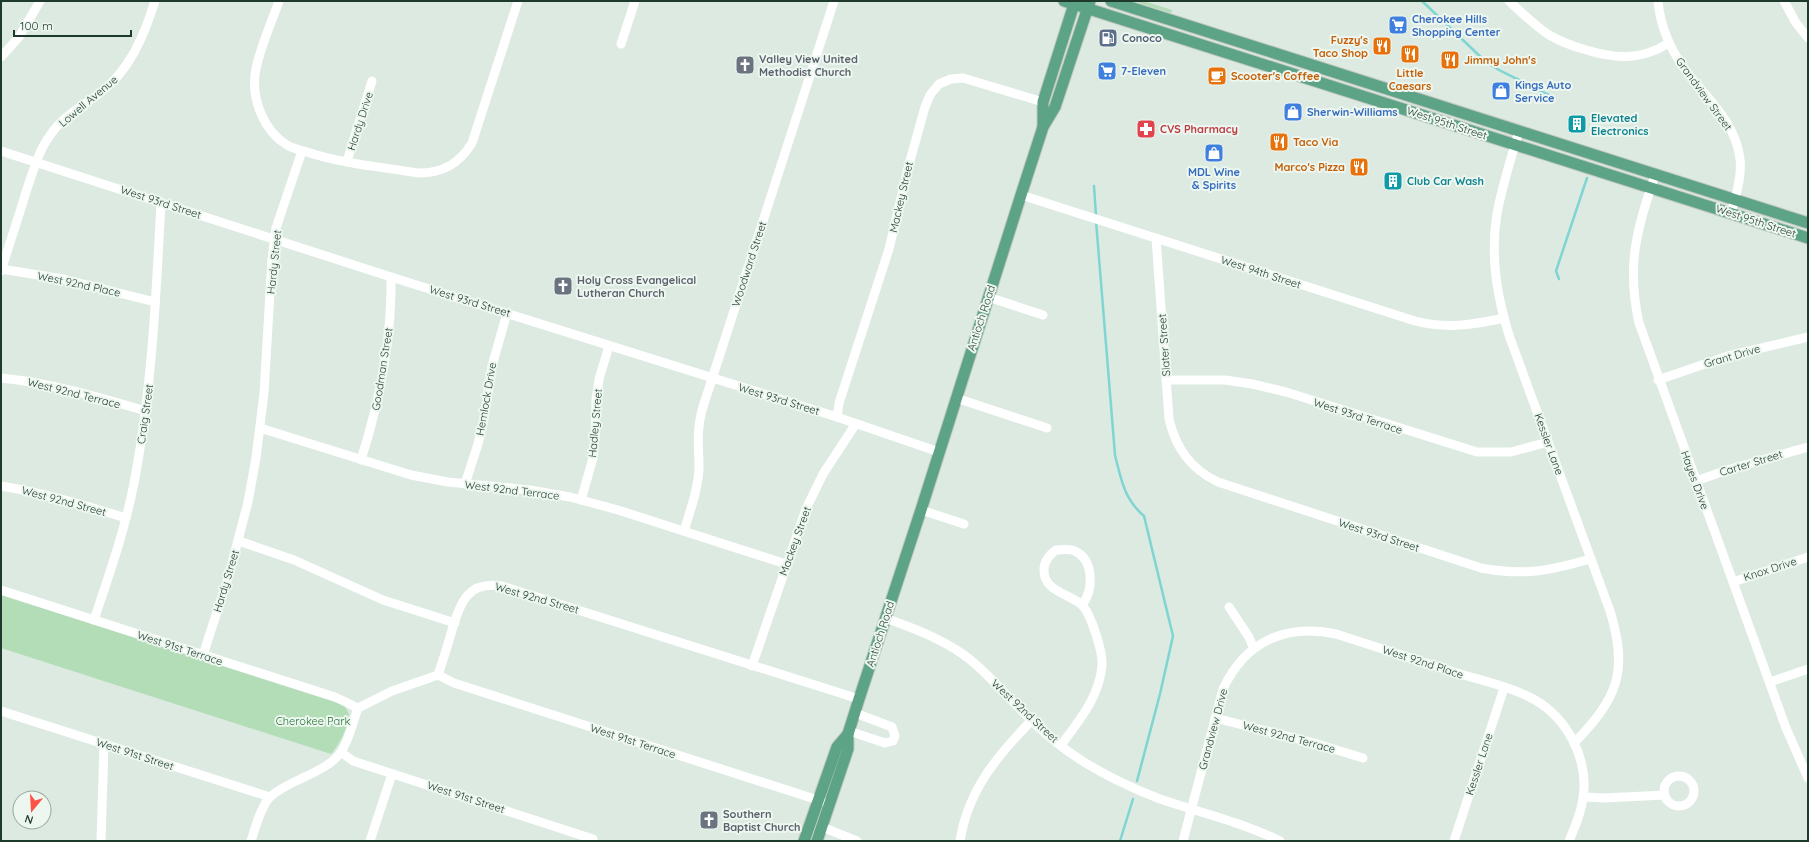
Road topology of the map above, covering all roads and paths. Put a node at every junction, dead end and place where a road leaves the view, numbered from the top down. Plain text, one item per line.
1 (40, 1) edge
2 (155, 1) edge
3 (278, 1) edge
4 (518, 1) edge
5 (635, 1) edge
6 (834, 1) edge
7 (1111, 1) edge
8 (1658, 1) edge
9 (1784, 1) edge
10 (1071, 2) edge
11 (1514, 3) edge
12 (1088, 5) edge
13 (1808, 38) edge
14 (1669, 43) junction
15 (621, 44) dead end
16 (1, 57) edge
17 (372, 81) dead end
18 (1043, 102) junction
19 (1043, 127) junction
20 (1519, 131) junction
21 (1515, 145) junction
22 (302, 150) junction
23 (1, 151) edge
24 (347, 161) junction
25 (37, 162) junction
26 (1655, 175) junction
27 (1651, 188) junction
28 (1021, 194) junction
29 (1734, 200) junction
30 (161, 202) junction
31 (1731, 213) junction
32 (1808, 223) edge
33 (275, 238) junction
34 (1156, 238) junction
35 (1808, 238) edge
36 (1, 270) edge
37 (391, 277) junction
38 (988, 297) junction
39 (155, 302) junction
40 (507, 313) junction
41 (1042, 315) dead end
42 (1504, 318) junction
43 (1808, 337) edge
44 (609, 346) junction
45 (1, 378) edge
46 (712, 379) junction
47 (1166, 380) junction
48 (1658, 380) junction
49 (956, 398) junction
50 (146, 411) junction
51 (837, 417) junction
52 (856, 425) junction
53 (260, 428) junction
54 (1047, 428) dead end
55 (1548, 442) junction
56 (1808, 447) edge
57 (1180, 450) joint
58 (939, 452) junction
59 (360, 460) junction
60 (1696, 481) junction
61 (465, 484) junction
62 (1, 486) edge
63 (581, 500) junction
64 (921, 510) junction
65 (126, 518) junction
66 (964, 524) dead end
67 (684, 532) junction
68 (239, 541) junction
69 (1808, 557) edge
70 (1590, 559) junction
71 (786, 564) junction
72 (1733, 582) junction
73 (1, 590) edge
74 (1082, 605) junction
75 (1229, 607) dead end
76 (885, 618) junction
77 (94, 620) junction
78 (455, 623) junction
79 (1254, 647) junction
80 (203, 655) junction
81 (752, 666) junction
82 (1808, 669) edge
83 (438, 675) junction
84 (1770, 682) junction
85 (1504, 688) junction
86 (859, 699) junction
87 (358, 708) junction
88 (1, 711) edge
89 (855, 713) junction
90 (1215, 718) junction
91 (1032, 720) junction
92 (848, 732) junction
93 (1574, 743) junction
94 (104, 744) junction
95 (1061, 745) junction
96 (341, 752) junction
97 (1363, 758) dead end
98 (392, 774) junction
99 (1808, 778) edge
100 (1664, 795) dead end
101 (270, 797) junction
102 (1584, 797) junction
103 (817, 799) junction
104 (830, 804) junction
105 (1193, 809) junction
106 (822, 827) junction
107 (593, 839) dead end
108 (101, 841) edge
109 (251, 841) edge
110 (370, 841) edge
111 (804, 841) edge
112 (817, 841) edge
113 (857, 841) edge
114 (960, 841) edge
115 (1184, 841) edge
116 (1280, 841) edge
117 (1454, 841) edge
118 (1569, 841) edge

1 - 16 street
2 - 25 street, Lowell Avenue
3 - 22 street
4 - 24 street
5 - 15 street
6 - 46 street, Woodward Street
7 - 20 main road, West 95th Street
8 - 14 street, Grandview Street
9 - 13 street
10 - 12 main road, West 95th Street
10 - 18 main road, Antioch Road
11 - 14 street
12 - 19 main road, Antioch Road
12 - 21 main road, West 95th Street
14 - 29 street, Grandview Street
17 - 24 street, Hardy Drive
18 - 19 main road, Antioch Road
18 - 51 street, Mackey Street
19 - 28 main road, Antioch Road
20 - 21 street, Kessler Lane
20 - 26 main road, West 95th Street
21 - 27 main road, West 95th Street
21 - 42 street, Kessler Lane
22 - 24 street
22 - 33 street, Hardy Street
23 - 25 street, West 93rd Street
25 - 30 street, West 93rd Street
25 - 36 street, Lowell Avenue
26 - 27 street, Hayes Drive
26 - 29 main road, West 95th Street
27 - 31 main road, West 95th Street
27 - 48 street, Hayes Drive
28 - 34 street, West 94th Street
28 - 38 main road, Antioch Road
29 - 31 street, Grandview Street
29 - 32 main road, West 95th Street
30 - 33 street, West 93rd Street
30 - 39 street, Craig Street
31 - 35 main road, West 95th Street
33 - 37 street, West 93rd Street
33 - 53 street, Hardy Street
34 - 42 street, West 94th Street
34 - 47 street, Slater Street
36 - 39 street, West 92nd Place
37 - 40 street, West 93rd Street
37 - 59 street, Goodman Street
38 - 41 street
38 - 49 main road, Antioch Road
39 - 50 street, Craig Street
40 - 44 street, West 93rd Street
40 - 61 street, Hemlock Drive
42 - 55 street, Kessler Lane
43 - 48 street, Grant Drive
44 - 46 street, West 93rd Street
44 - 63 street, Hadley Street
45 - 50 street, West 92nd Terrace
46 - 51 street, West 93rd Street
46 - 67 street, Woodward Street
47 - 55 street, West 93rd Terrace
47 - 57 street, Slater Street
48 - 60 street, Hayes Drive
49 - 54 street
49 - 58 main road, Antioch Road
50 - 65 street, Craig Street
51 - 52 street, West 93rd Street
52 - 58 street, West 93rd Street
52 - 71 street, Mackey Street
53 - 59 street, West 92nd Terrace
53 - 68 street, Hardy Street
55 - 70 street, Kessler Lane
56 - 60 street, Carter Street
57 - 70 street, West 93rd Street
58 - 64 main road, Antioch Road
59 - 61 street, West 92nd Terrace
60 - 72 street, Hayes Drive
61 - 63 street, West 92nd Terrace
62 - 65 street, West 92nd Street
63 - 67 street, West 92nd Terrace
64 - 66 street
64 - 76 main road, Antioch Road
65 - 77 street, Craig Street
67 - 71 street, West 92nd Terrace
68 - 78 street
68 - 80 street, Hardy Street
69 - 72 street, Knox Drive
70 - 93 street, Kessler Lane
71 - 81 street, Mackey Street
72 - 84 street, Hayes Drive
73 - 77 street, West 91st Terrace
74 - 74 street
74 - 95 street
75 - 79 street
76 - 86 main road, Antioch Road
76 - 91 street, West 92nd Street
77 - 80 street, West 91st Terrace
78 - 81 street, West 92nd Street
78 - 83 street
79 - 85 street, West 92nd Place
79 - 90 street, Grandview Drive
80 - 87 street, West 91st Terrace
81 - 86 street, West 92nd Street
82 - 84 street
83 - 87 street
83 - 103 street, West 91st Terrace
84 - 99 street, Hayes Drive
85 - 93 street, West 92nd Place
85 - 117 street, Kessler Lane
86 - 89 main road, Antioch Road
87 - 96 street
88 - 94 street, West 91st Street
89 - 92 main road, Antioch Road
89 - 92 street
90 - 97 street, West 92nd Terrace
90 - 105 street, Grandview Drive
91 - 95 street, West 92nd Street
91 - 114 street
92 - 103 main road, Antioch Road
92 - 104 main road, Antioch Road
93 - 102 street, West 92nd Place
94 - 101 street, West 91st Street
94 - 108 street
95 - 105 street, West 92nd Street
96 - 98 street, West 91st Street
96 - 101 street
98 - 107 street, West 91st Street
98 - 110 street
100 - 102 street
101 - 109 street
102 - 118 street
103 - 104 street, West 91st Terrace
103 - 111 main road, Antioch Road
104 - 106 main road, Antioch Road
105 - 115 street, Grandview Drive
105 - 116 street, West 92nd Street
106 - 112 main road, Antioch Road
106 - 113 street

